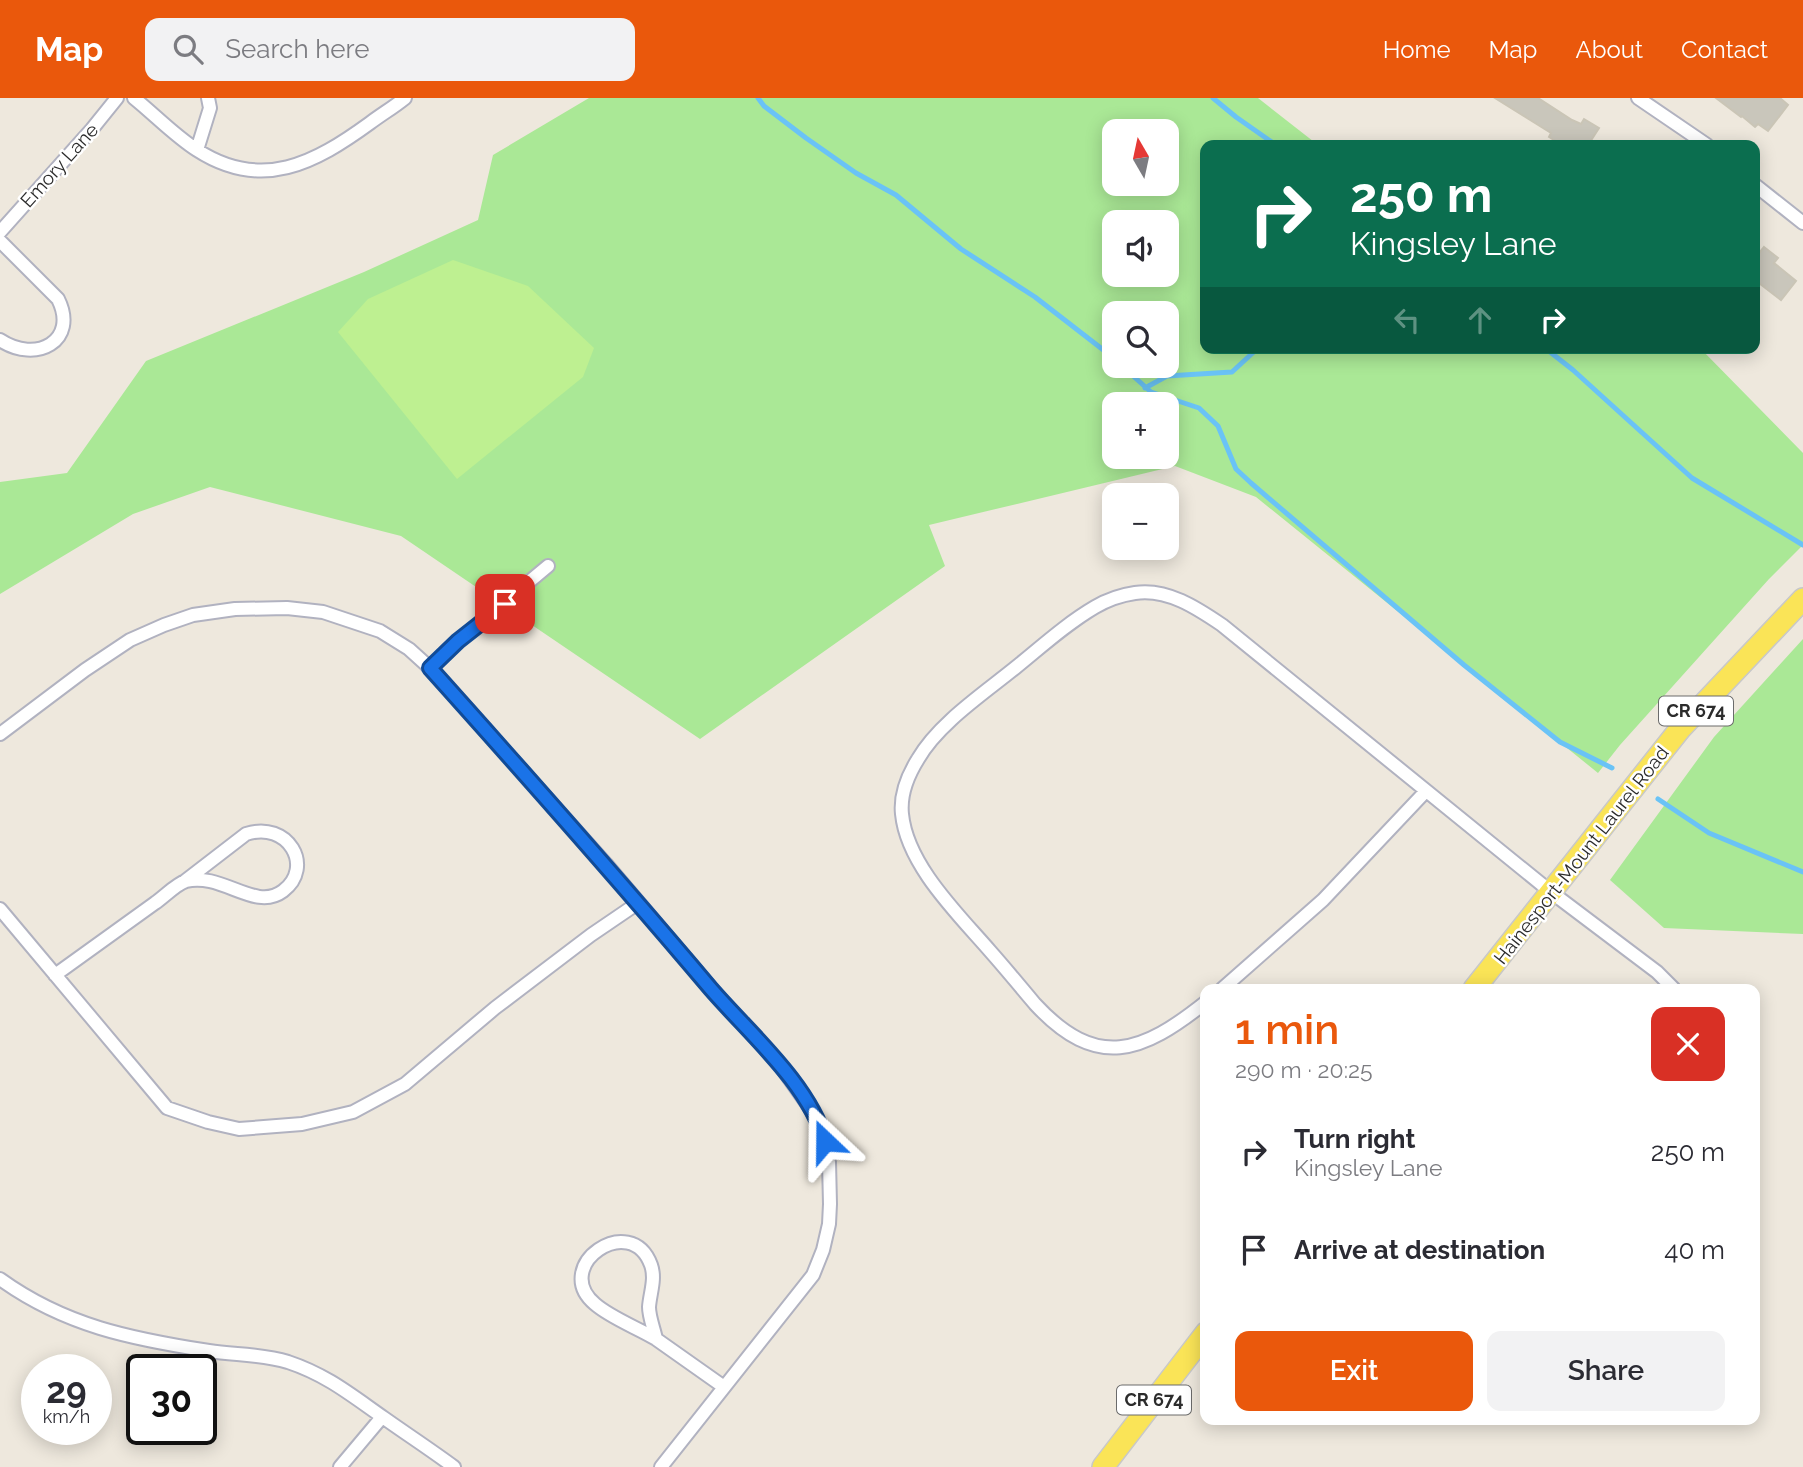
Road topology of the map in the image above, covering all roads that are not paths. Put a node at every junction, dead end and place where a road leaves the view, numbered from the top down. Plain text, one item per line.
1 (117, 98) edge
2 (134, 98) edge
3 (208, 98) edge
4 (405, 98) edge
5 (1638, 98) edge
6 (1700, 140) edge
7 (197, 150) junction
8 (1760, 189) edge
9 (1803, 223) edge
10 (0, 232) edge
11 (0, 241) edge
12 (0, 340) edge
13 (548, 566) dead end
14 (1803, 599) edge
15 (430, 668) junction
16 (0, 734) edge
17 (1426, 791) junction
18 (185, 881) junction
19 (1551, 892) junction
20 (638, 903) junction
21 (0, 909) edge
22 (55, 975) junction
23 (1228, 984) edge
24 (1478, 984) edge
25 (1669, 984) edge
26 (1200, 1007) edge
27 (0, 1279) edge
28 (656, 1339) junction
29 (1200, 1341) edge
30 (724, 1387) junction
31 (382, 1416) junction
32 (340, 1467) edge
33 (454, 1467) edge
34 (661, 1467) edge
35 (1103, 1467) edge

1 - 10 street, Emory Lane
2 - 7 street
3 - 7 street
4 - 7 street
5 - 6 street
8 - 9 street
11 - 12 street
13 - 15 street
14 - 19 main road, Hainesport-Mount Laurel Road / CR 674
15 - 16 street
15 - 20 street
17 - 19 street
17 - 23 street
17 - 26 street
18 - 18 street
18 - 22 street
19 - 24 main road, Hainesport-Mount Laurel Road / CR 674
19 - 25 street
20 - 22 street
20 - 30 street
21 - 22 street
27 - 31 street
28 - 28 street
28 - 30 street
29 - 35 main road, CR 674
30 - 34 street
31 - 32 street
31 - 33 street

